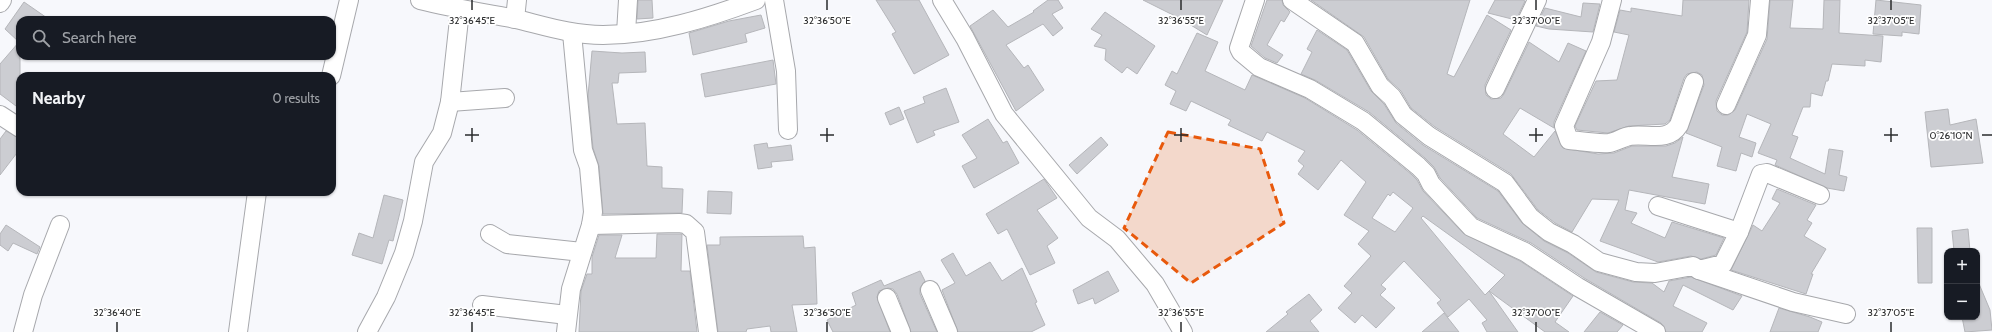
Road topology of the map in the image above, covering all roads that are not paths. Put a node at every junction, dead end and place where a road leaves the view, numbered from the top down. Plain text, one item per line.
1 (2, 0) edge
2 (349, 0) edge
3 (420, 0) edge
4 (518, 0) edge
5 (628, 0) edge
6 (756, 0) edge
7 (774, 0) edge
8 (942, 0) edge
9 (1255, 0) edge
10 (1292, 0) edge
11 (1537, 0) edge
12 (1612, 0) edge
13 (1760, 0) edge
14 (0, 3) edge
15 (460, 10) junction
16 (515, 19) junction
17 (572, 33) junction
18 (626, 34) junction
19 (336, 55) edge
20 (335, 60) edge
21 (332, 72) edge
22 (1694, 82) dead end
23 (1495, 88) dead end
24 (505, 98) dead end
25 (450, 102) junction
26 (1726, 105) dead end
27 (0, 115) edge
28 (16, 125) edge
29 (788, 130) dead end
30 (1820, 195) dead end
31 (256, 196) edge
32 (1658, 206) dead end
33 (60, 225) dead end
34 (591, 225) junction
35 (1739, 232) junction
36 (490, 234) dead end
37 (582, 252) junction
38 (1699, 270) junction
39 (930, 290) dead end
40 (887, 298) dead end
41 (482, 305) dead end
42 (1846, 314) dead end
43 (567, 324) edge
44 (23, 332) edge
45 (238, 332) edge
46 (367, 332) edge
47 (708, 332) edge
48 (901, 332) edge
49 (948, 332) edge
50 (1183, 332) edge
51 (1656, 332) edge

1 - 14 street
2 - 19 street
3 - 15 street
4 - 16 street
5 - 18 street
6 - 18 street
7 - 29 street
8 - 50 street
9 - 51 street
10 - 38 street
11 - 23 street
12 - 22 street
13 - 26 street
15 - 16 street
15 - 25 street
16 - 17 street
17 - 18 street
17 - 34 street
20 - 21 street
24 - 25 street
25 - 46 street
27 - 28 street
30 - 35 street
31 - 45 street
32 - 35 street
33 - 44 street
34 - 37 street
34 - 47 street
35 - 38 street
36 - 37 street
37 - 43 street
38 - 42 street
39 - 49 street
40 - 48 street
41 - 43 street

